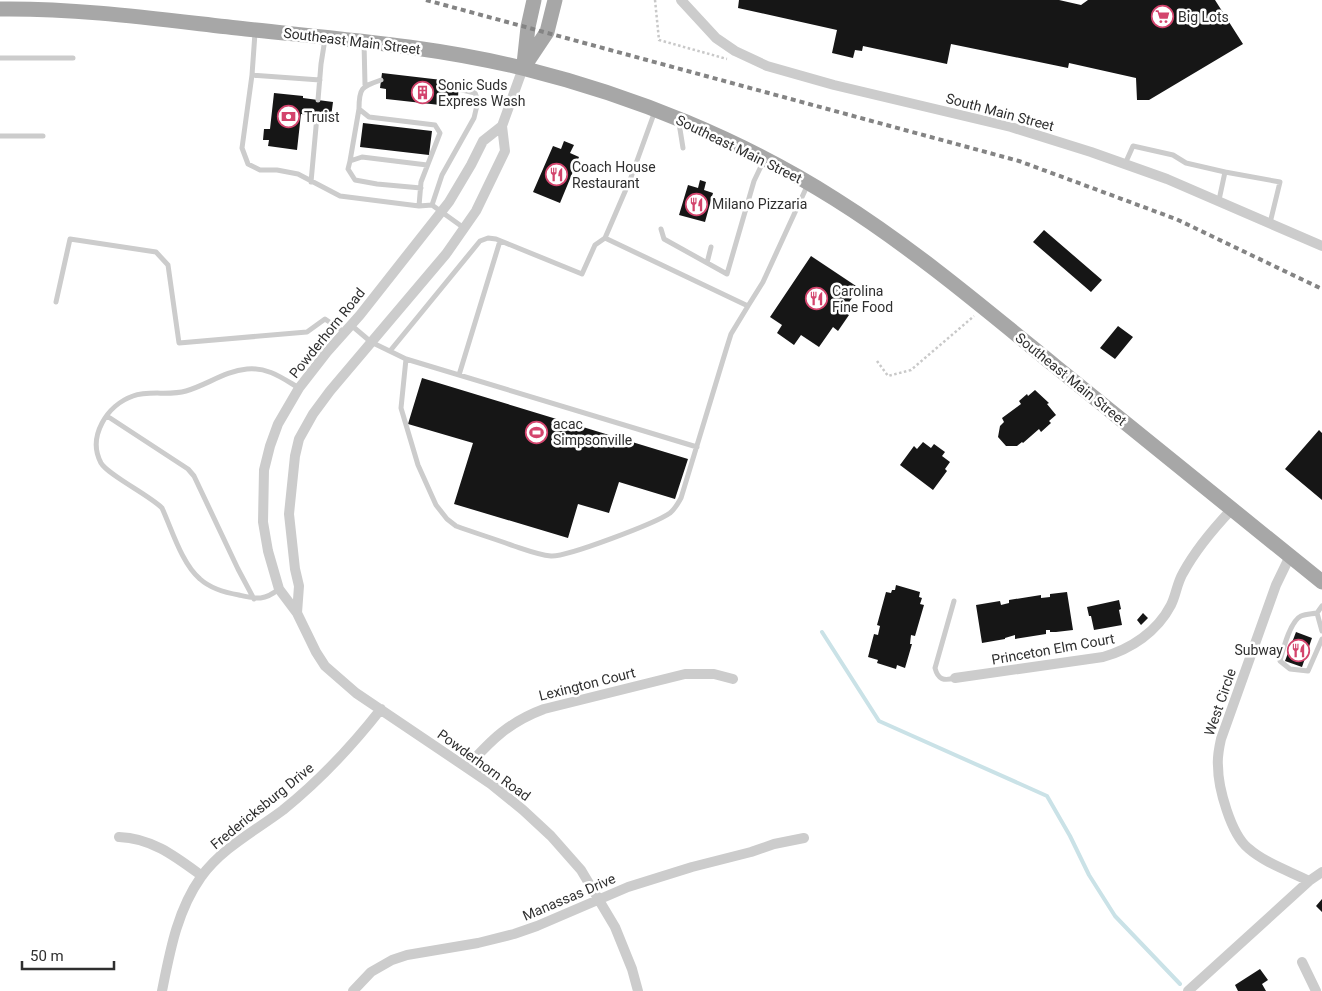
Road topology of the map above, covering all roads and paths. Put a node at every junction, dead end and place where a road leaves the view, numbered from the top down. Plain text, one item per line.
1 (534, 0) edge
2 (555, 0) edge
3 (655, 0) edge
4 (681, 0) edge
5 (0, 9) edge
6 (256, 30) junction
7 (325, 37) junction
8 (364, 42) junction
9 (0, 58) edge
10 (73, 58) dead end
11 (728, 60) dead end
12 (523, 68) junction
13 (252, 75) junction
14 (320, 80) junction
15 (381, 80) dead end
16 (365, 85) junction
17 (458, 88) dead end
18 (318, 100) dead end
19 (359, 109) junction
20 (655, 110) junction
21 (317, 116) dead end
22 (679, 120) junction
23 (502, 126) junction
24 (0, 136) edge
25 (43, 136) dead end
26 (683, 148) dead end
27 (764, 159) junction
28 (350, 161) junction
29 (1124, 164) junction
30 (427, 165) junction
31 (1225, 172) junction
32 (312, 182) junction
33 (808, 183) junction
34 (420, 188) junction
35 (1219, 200) junction
36 (432, 205) junction
37 (419, 206) junction
38 (441, 212) junction
39 (1270, 223) junction
40 (464, 228) junction
41 (662, 229) dead end
42 (605, 238) junction
43 (500, 241) junction
44 (1322, 246) edge
45 (711, 248) dead end
46 (707, 263) junction
47 (56, 302) dead end
48 (748, 306) junction
49 (984, 308) junction
50 (347, 329) junction
51 (371, 342) junction
52 (390, 350) junction
53 (406, 360) junction
54 (877, 361) dead end
55 (459, 376) junction
56 (299, 388) junction
57 (107, 416) junction
58 (697, 447) junction
59 (1232, 509) junction
60 (1290, 556) junction
61 (1322, 582) edge
62 (279, 589) junction
63 (254, 599) junction
64 (954, 601) dead end
65 (1322, 606) edge
66 (1317, 613) junction
67 (297, 614) junction
68 (1322, 631) edge
69 (1322, 639) edge
70 (955, 678) joint
71 (733, 679) dead end
72 (381, 709) junction
73 (467, 767) junction
74 (119, 836) dead end
75 (804, 838) dead end
76 (1322, 872) edge
77 (202, 876) junction
78 (1309, 881) junction
79 (599, 899) junction
80 (1302, 962) dead end
81 (162, 991) edge
82 (353, 991) edge
83 (638, 991) edge
84 (1188, 991) edge
85 (1316, 991) edge

1 - 12 main road
2 - 12 main road
3 - 11 path
4 - 29 street, South Main Street
5 - 6 main road, Southeast Main Street
6 - 7 main road, Southeast Main Street
6 - 13 lane
7 - 8 main road, Southeast Main Street
7 - 14 lane
8 - 12 main road, Southeast Main Street
8 - 16 lane
9 - 10 lane
12 - 20 main road, Southeast Main Street
12 - 23 street
13 - 14 lane
13 - 32 lane
14 - 18 lane
15 - 16 lane
16 - 19 lane
17 - 36 lane
19 - 28 lane
19 - 30 lane
20 - 22 main road, Southeast Main Street
20 - 42 lane
21 - 32 lane
22 - 26 lane
22 - 27 main road, Southeast Main Street
23 - 38 street, Powderhorn Road
23 - 40 street
24 - 25 lane
27 - 33 main road, Southeast Main Street
27 - 46 lane
28 - 30 lane
28 - 34 lane
29 - 31 lane
29 - 35 street, South Main Street
30 - 34 lane
31 - 35 lane
31 - 39 lane
32 - 37 lane
33 - 48 lane
33 - 49 main road, Southeast Main Street
34 - 37 lane
35 - 39 street, South Main Street
36 - 37 lane
36 - 38 lane
38 - 40 lane
38 - 50 street, Powderhorn Road
39 - 44 street, South Main Street
40 - 51 street
41 - 46 lane
42 - 43 lane
42 - 48 lane
43 - 52 lane
43 - 55 lane
45 - 46 lane
47 - 50 lane
48 - 58 lane
49 - 54 path
49 - 59 main road, Southeast Main Street
50 - 51 lane
50 - 56 street, Powderhorn Road
51 - 52 lane
51 - 67 street
52 - 53 lane
53 - 55 lane
53 - 58 lane
55 - 58 lane
56 - 57 lane
56 - 62 street, Powderhorn Road
57 - 63 lane
57 - 63 lane
59 - 60 main road, Southeast Main Street
59 - 70 street, Princeton Elm Court
60 - 61 main road, Southeast Main Street
60 - 78 street, West Circle
62 - 63 lane
62 - 67 street, Powderhorn Road
64 - 70 lane
65 - 66 lane
66 - 68 lane
66 - 69 lane
67 - 72 street, Powderhorn Road
71 - 73 street, Lexington Court
72 - 73 street, Powderhorn Road
72 - 77 street, Fredericksburg Drive
73 - 79 street, Powderhorn Road
74 - 77 street
75 - 79 street, Manassas Drive
76 - 78 street
77 - 81 street, Fredericksburg Drive
78 - 84 street
79 - 82 street, Manassas Drive
79 - 83 street, Powderhorn Road
80 - 85 street

